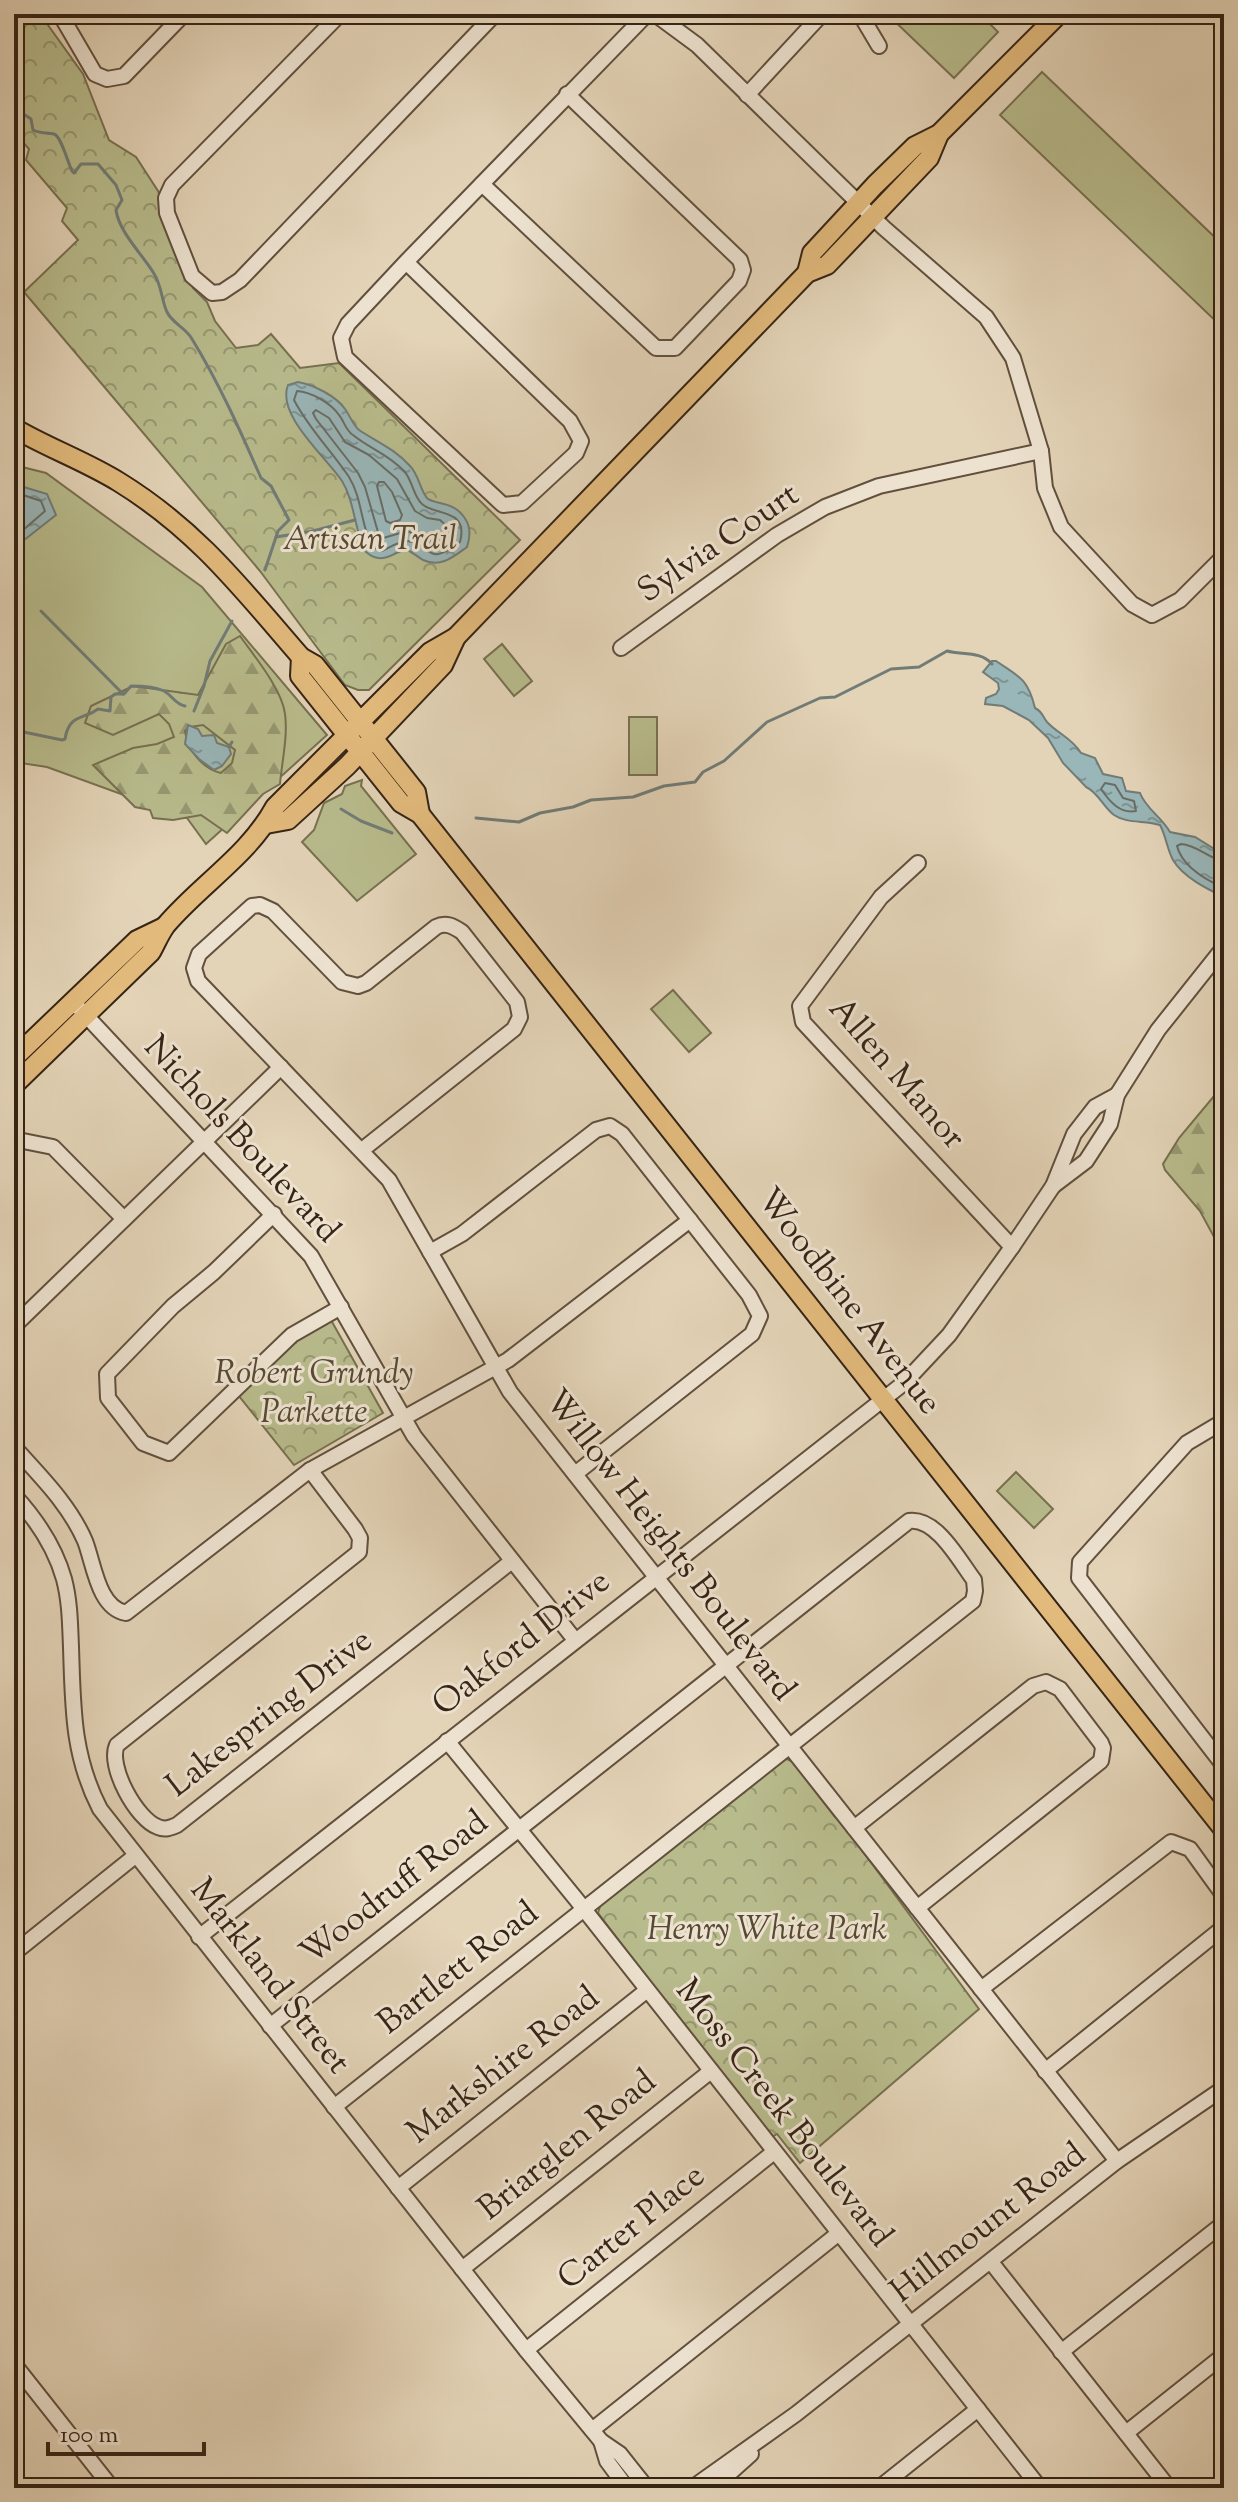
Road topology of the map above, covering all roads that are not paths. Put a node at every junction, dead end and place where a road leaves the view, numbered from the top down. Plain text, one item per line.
1 (60, 14) edge
2 (184, 14) edge
3 (340, 14) edge
4 (495, 14) edge
5 (647, 14) edge
6 (655, 14) edge
7 (822, 14) edge
8 (860, 14) edge
9 (1059, 14) edge
10 (879, 46) dead end
11 (567, 94) junction
12 (747, 95) junction
13 (939, 134) junction
14 (482, 184) junction
15 (859, 203) junction
16 (873, 217) junction
17 (406, 262) junction
18 (807, 273) junction
19 (16, 431) edge
20 (1041, 451) junction
21 (1224, 556) edge
22 (456, 637) junction
23 (621, 648) dead end
24 (354, 729) junction
25 (367, 745) junction
26 (266, 824) junction
27 (918, 863) dead end
28 (1224, 947) edge
29 (79, 1009) junction
30 (14, 1058) edge
31 (281, 1067) junction
32 (14, 1085) edge
33 (1117, 1095) junction
34 (23, 1141) dead end
35 (204, 1142) junction
36 (362, 1150) junction
37 (1053, 1186) junction
38 (274, 1214) junction
39 (124, 1219) junction
40 (690, 1220) junction
41 (1012, 1247) junction
42 (430, 1252) junction
43 (341, 1307) junction
44 (14, 1326) edge
45 (494, 1368) junction
46 (884, 1401) junction
47 (403, 1418) junction
48 (1224, 1421) edge
49 (14, 1447) edge
50 (310, 1470) junction
51 (575, 1474) junction
52 (14, 1495) edge
53 (512, 1561) junction
54 (657, 1577) junction
55 (575, 1640) junction
56 (725, 1665) junction
57 (447, 1741) junction
58 (789, 1746) junction
59 (1224, 1766) edge
60 (519, 1828) junction
61 (854, 1828) junction
62 (1224, 1830) edge
63 (135, 1856) junction
64 (1224, 1896) edge
65 (917, 1908) junction
66 (583, 1909) junction
67 (1224, 1927) edge
68 (199, 1937) junction
69 (14, 1953) edge
70 (981, 1989) junction
71 (646, 1991) junction
72 (270, 2026) junction
73 (711, 2071) junction
74 (1045, 2071) junction
75 (1224, 2088) edge
76 (334, 2107) junction
77 (774, 2152) junction
78 (1117, 2161) junction
79 (398, 2188) junction
80 (1224, 2223) edge
81 (839, 2233) junction
82 (991, 2262) junction
83 (462, 2269) junction
84 (910, 2325) junction
85 (526, 2350) junction
86 (1061, 2352) junction
87 (1224, 2355) edge
88 (14, 2364) edge
89 (978, 2409) junction
90 (796, 2414) junction
91 (1126, 2433) junction
92 (596, 2436) junction
93 (1224, 2481) edge
94 (112, 2488) edge
95 (627, 2488) edge
96 (647, 2488) edge
97 (692, 2488) edge
98 (713, 2488) edge
99 (879, 2488) edge
100 (1040, 2488) edge
101 (1169, 2488) edge
102 (1215, 2488) edge

1 - 2 street
3 - 4 street
5 - 11 street
6 - 12 street
7 - 12 street
8 - 10 street
9 - 13 main road
11 - 14 street
11 - 14 street
12 - 15 street
13 - 15 main road
13 - 16 main road
14 - 17 street
15 - 16 street
15 - 18 main road
16 - 18 main road
16 - 20 street
17 - 17 street
18 - 22 main road
19 - 24 main road, Woodbine Avenue
20 - 21 street
20 - 23 street, Sylvia Court
22 - 24 main road
22 - 25 main road
24 - 25 main road, Woodbine Avenue
24 - 26 main road
25 - 26 main road
25 - 46 main road, Woodbine Avenue
26 - 29 main road
27 - 41 street, Allen Manor
28 - 33 street
29 - 30 main road
29 - 32 main road
29 - 35 street, Nichols Boulevard
31 - 35 street
31 - 36 street, Willow Heights Boulevard
31 - 36 street, Willow Heights Boulevard
33 - 37 street
33 - 37 street
34 - 39 street
35 - 38 street, Nichols Boulevard
35 - 39 street
36 - 42 street, Willow Heights Boulevard
37 - 41 street, Oakford Drive
38 - 43 street, Nichols Boulevard
38 - 43 street
39 - 44 street
40 - 42 street
40 - 45 street
40 - 51 street
41 - 46 street, Oakford Drive
42 - 45 street, Willow Heights Boulevard
43 - 47 street, Nichols Boulevard
45 - 47 street
45 - 51 street, Willow Heights Boulevard
46 - 54 street, Oakford Drive
46 - 62 main road, Woodbine Avenue
47 - 50 street
47 - 53 street, Nichols Boulevard
48 - 59 street
49 - 50 street
50 - 53 street, Lakespring Drive
51 - 54 street, Willow Heights Boulevard
52 - 63 street, Markland Street
53 - 55 street, Nichols Boulevard
54 - 55 street, Oakford Drive
54 - 56 street, Willow Heights Boulevard
55 - 57 street, Oakford Drive
56 - 58 street, Willow Heights Boulevard
56 - 58 street, Woodruff Road
56 - 60 street, Woodruff Road
57 - 60 street, Moss Creek Boulevard
57 - 68 street, Oakford Drive
58 - 61 street, Willow Heights Boulevard
58 - 66 street, Bartlett Road
60 - 66 street, Moss Creek Boulevard
60 - 72 street, Woodruff Road
61 - 65 street, Willow Heights Boulevard
61 - 65 street
63 - 68 street, Markland Street
63 - 69 street
64 - 70 street
65 - 70 street, Willow Heights Boulevard
66 - 71 street, Moss Creek Boulevard
66 - 76 street, Bartlett Road
67 - 74 street
68 - 72 street, Markland Street
70 - 74 street, Willow Heights Boulevard
71 - 73 street, Moss Creek Boulevard
71 - 79 street, Markshire Road
72 - 76 street, Markland Street
73 - 77 street, Moss Creek Boulevard
73 - 83 street, Briarglen Road
74 - 78 street, Willow Heights Boulevard
75 - 78 street, Hillmount Road
76 - 79 street, Markland Street
77 - 81 street, Moss Creek Boulevard
77 - 85 street, Carter Place
78 - 82 street, Hillmount Road
79 - 83 street, Markland Street
80 - 86 street
81 - 84 street, Moss Creek Boulevard
81 - 92 street
82 - 84 street, Hillmount Road
82 - 86 street
83 - 85 street, Markland Street
84 - 89 street, Moss Creek Boulevard
84 - 90 street, Hillmount Road
85 - 92 street, Markland Street
86 - 91 street
87 - 91 street
88 - 94 street
89 - 99 street
89 - 100 street, Moss Creek Boulevard
90 - 97 street, Hillmount Road
90 - 98 street, Hillmount Road
91 - 101 street
92 - 95 street, Markland Street
92 - 96 street, Markland Street
93 - 102 street

